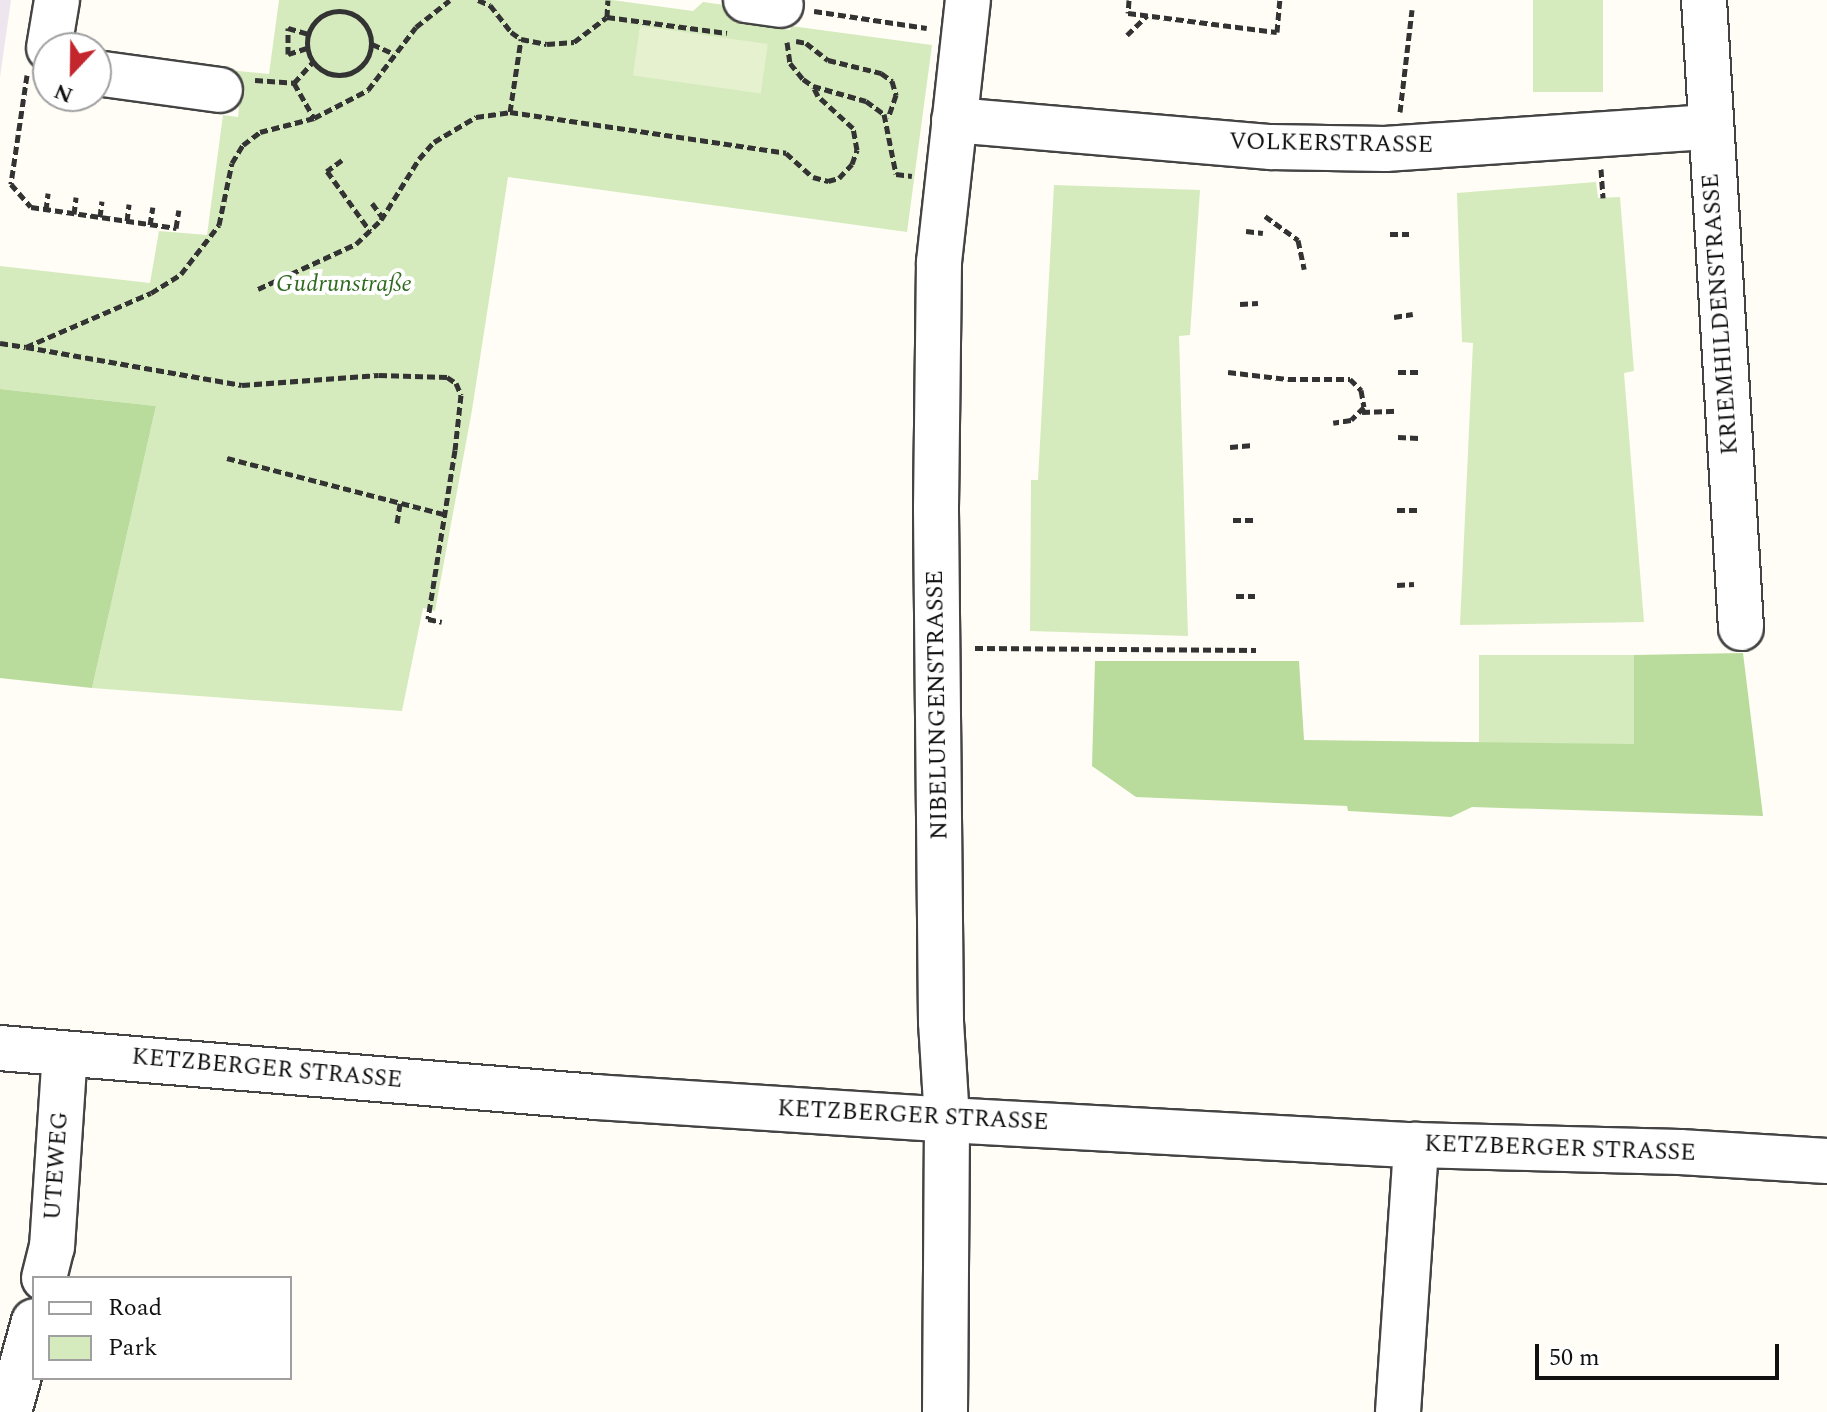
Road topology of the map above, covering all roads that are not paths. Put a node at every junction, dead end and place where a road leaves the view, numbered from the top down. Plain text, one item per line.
1 (57, 0) edge
2 (1704, 0) edge
3 (966, 17) edge
4 (52, 32) edge
5 (112, 75) edge
6 (220, 90) road end
7 (954, 120) junction
8 (1709, 127) junction
9 (1741, 628) dead end
10 (0, 1048) edge
11 (65, 1053) junction
12 (947, 1120) junction
13 (1416, 1145) junction
14 (1827, 1161) edge
15 (45, 1276) edge
16 (32, 1328) edge
17 (9, 1412) edge
18 (945, 1412) edge
19 (1398, 1412) edge

1 - 4 street
2 - 8 street, KRIEMHILDENSTRASSE
3 - 7 street, NIBELUNGENSTRASSE
5 - 6 street
7 - 8 street, VOLKERSTRASSE
7 - 12 street, NIBELUNGENSTRASSE
8 - 9 street, KRIEMHILDENSTRASSE
10 - 11 street, KETZBERGER STRASSE
11 - 12 street, KETZBERGER STRASSE
11 - 15 street, UTEWEG
12 - 13 street, KETZBERGER STRASSE
12 - 18 street, NIBELUNGENSTRASSE
13 - 14 street, KETZBERGER STRASSE
13 - 19 street
16 - 17 street

